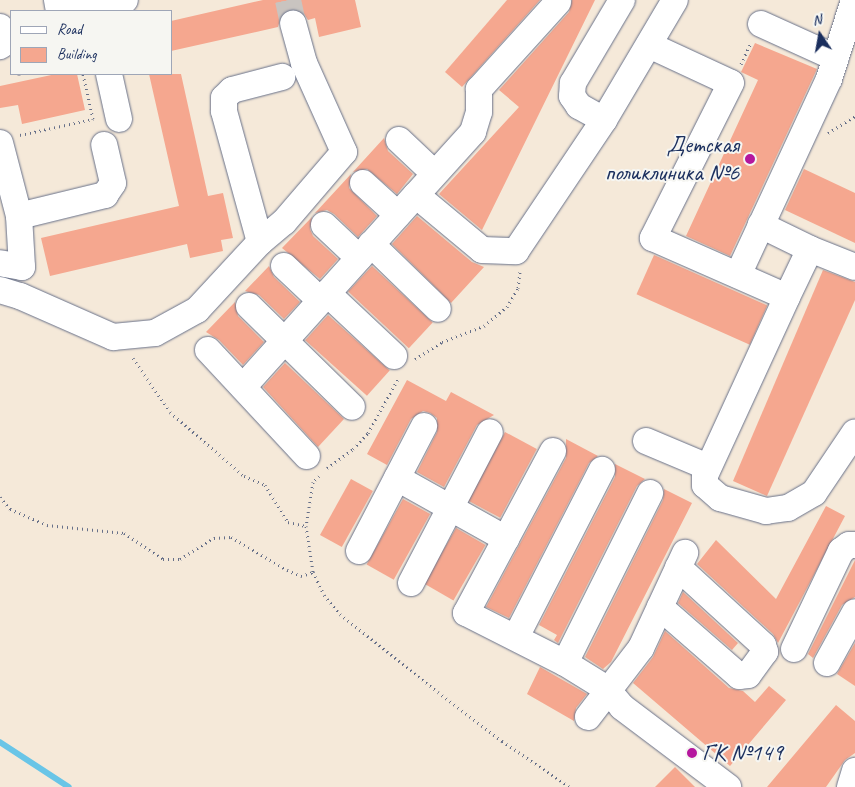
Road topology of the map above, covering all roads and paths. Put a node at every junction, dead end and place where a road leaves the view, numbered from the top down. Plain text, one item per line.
1 (125, 0) edge
2 (622, 0) edge
3 (854, 0) edge
4 (673, 1) edge
5 (558, 2) dead end
6 (87, 10) edge
7 (293, 23) tunnel mouth
8 (0, 27) edge
9 (758, 30) joint
10 (649, 45) junction
11 (0, 46) edge
12 (836, 58) junction
13 (739, 67) dead end
14 (83, 75) edge
15 (109, 75) edge
16 (282, 77) dead end
17 (855, 116) edge
18 (120, 119) dead end
19 (604, 120) junction
20 (825, 135) dead end
21 (9, 139) edge
22 (399, 140) dead end
23 (104, 145) dead end
24 (434, 173) junction
25 (363, 183) dead end
26 (416, 195) junction
27 (398, 215) junction
28 (19, 216) junction
29 (324, 225) dead end
30 (761, 226) junction
31 (260, 242) junction
32 (810, 249) junction
33 (365, 251) junction
34 (21, 266) edge
35 (284, 266) dead end
36 (855, 266) edge
37 (738, 275) junction
38 (10, 293) edge
39 (324, 297) junction
40 (787, 297) junction
41 (248, 306) dead end
42 (438, 309) dead end
43 (124, 336) junction
44 (284, 341) junction
45 (208, 350) dead end
46 (394, 356) dead end
47 (243, 387) junction
48 (352, 407) dead end
49 (424, 426) dead end
50 (490, 432) dead end
51 (855, 432) edge
52 (646, 442) dead end
53 (553, 451) dead end
54 (308, 456) dead end
55 (708, 467) junction
56 (602, 470) dead end
57 (397, 478) junction
58 (650, 493) dead end
59 (0, 497) edge
60 (451, 508) junction
61 (306, 526) dead end
62 (506, 538) junction
63 (855, 545) edge
64 (359, 551) dead end
65 (313, 572) dead end
66 (411, 583) dead end
67 (660, 607) junction
68 (855, 612) edge
69 (516, 637) junction
70 (794, 649) dead end
71 (565, 663) junction
72 (827, 664) dead end
73 (609, 692) junction
74 (588, 716) dead end
75 (855, 771) edge
76 (728, 787) edge
77 (850, 787) edge

1 - 6 street
2 - 19 street
3 - 12 street
4 - 10 street
5 - 24 street
7 - 31 street
8 - 11 street
9 - 12 street
9 - 13 path
10 - 19 street
10 - 37 street
12 - 30 street
14 - 21 path
15 - 18 street
16 - 31 street
17 - 20 path
19 - 26 street
21 - 28 street
22 - 24 street
23 - 28 street
24 - 26 street
25 - 27 street
26 - 27 street
27 - 33 street
28 - 34 street
29 - 33 street
30 - 32 street
30 - 37 street
31 - 43 street
32 - 36 street
32 - 40 street
33 - 39 street
33 - 42 street
34 - 38 street
35 - 39 street
37 - 40 street
38 - 43 street
39 - 44 street
39 - 46 street
40 - 55 street
41 - 44 street
43 - 61 path
44 - 47 street
44 - 48 street
45 - 47 street
47 - 54 street
49 - 57 street
50 - 60 street
51 - 55 street
52 - 55 street
53 - 62 street
56 - 69 street
57 - 60 street
57 - 64 street
58 - 71 street
59 - 65 path
60 - 62 street
60 - 66 street
62 - 69 street
63 - 70 street
67 - 67 street
67 - 73 street
68 - 72 street
69 - 71 street
71 - 73 street
73 - 74 street
73 - 76 street
75 - 77 street

